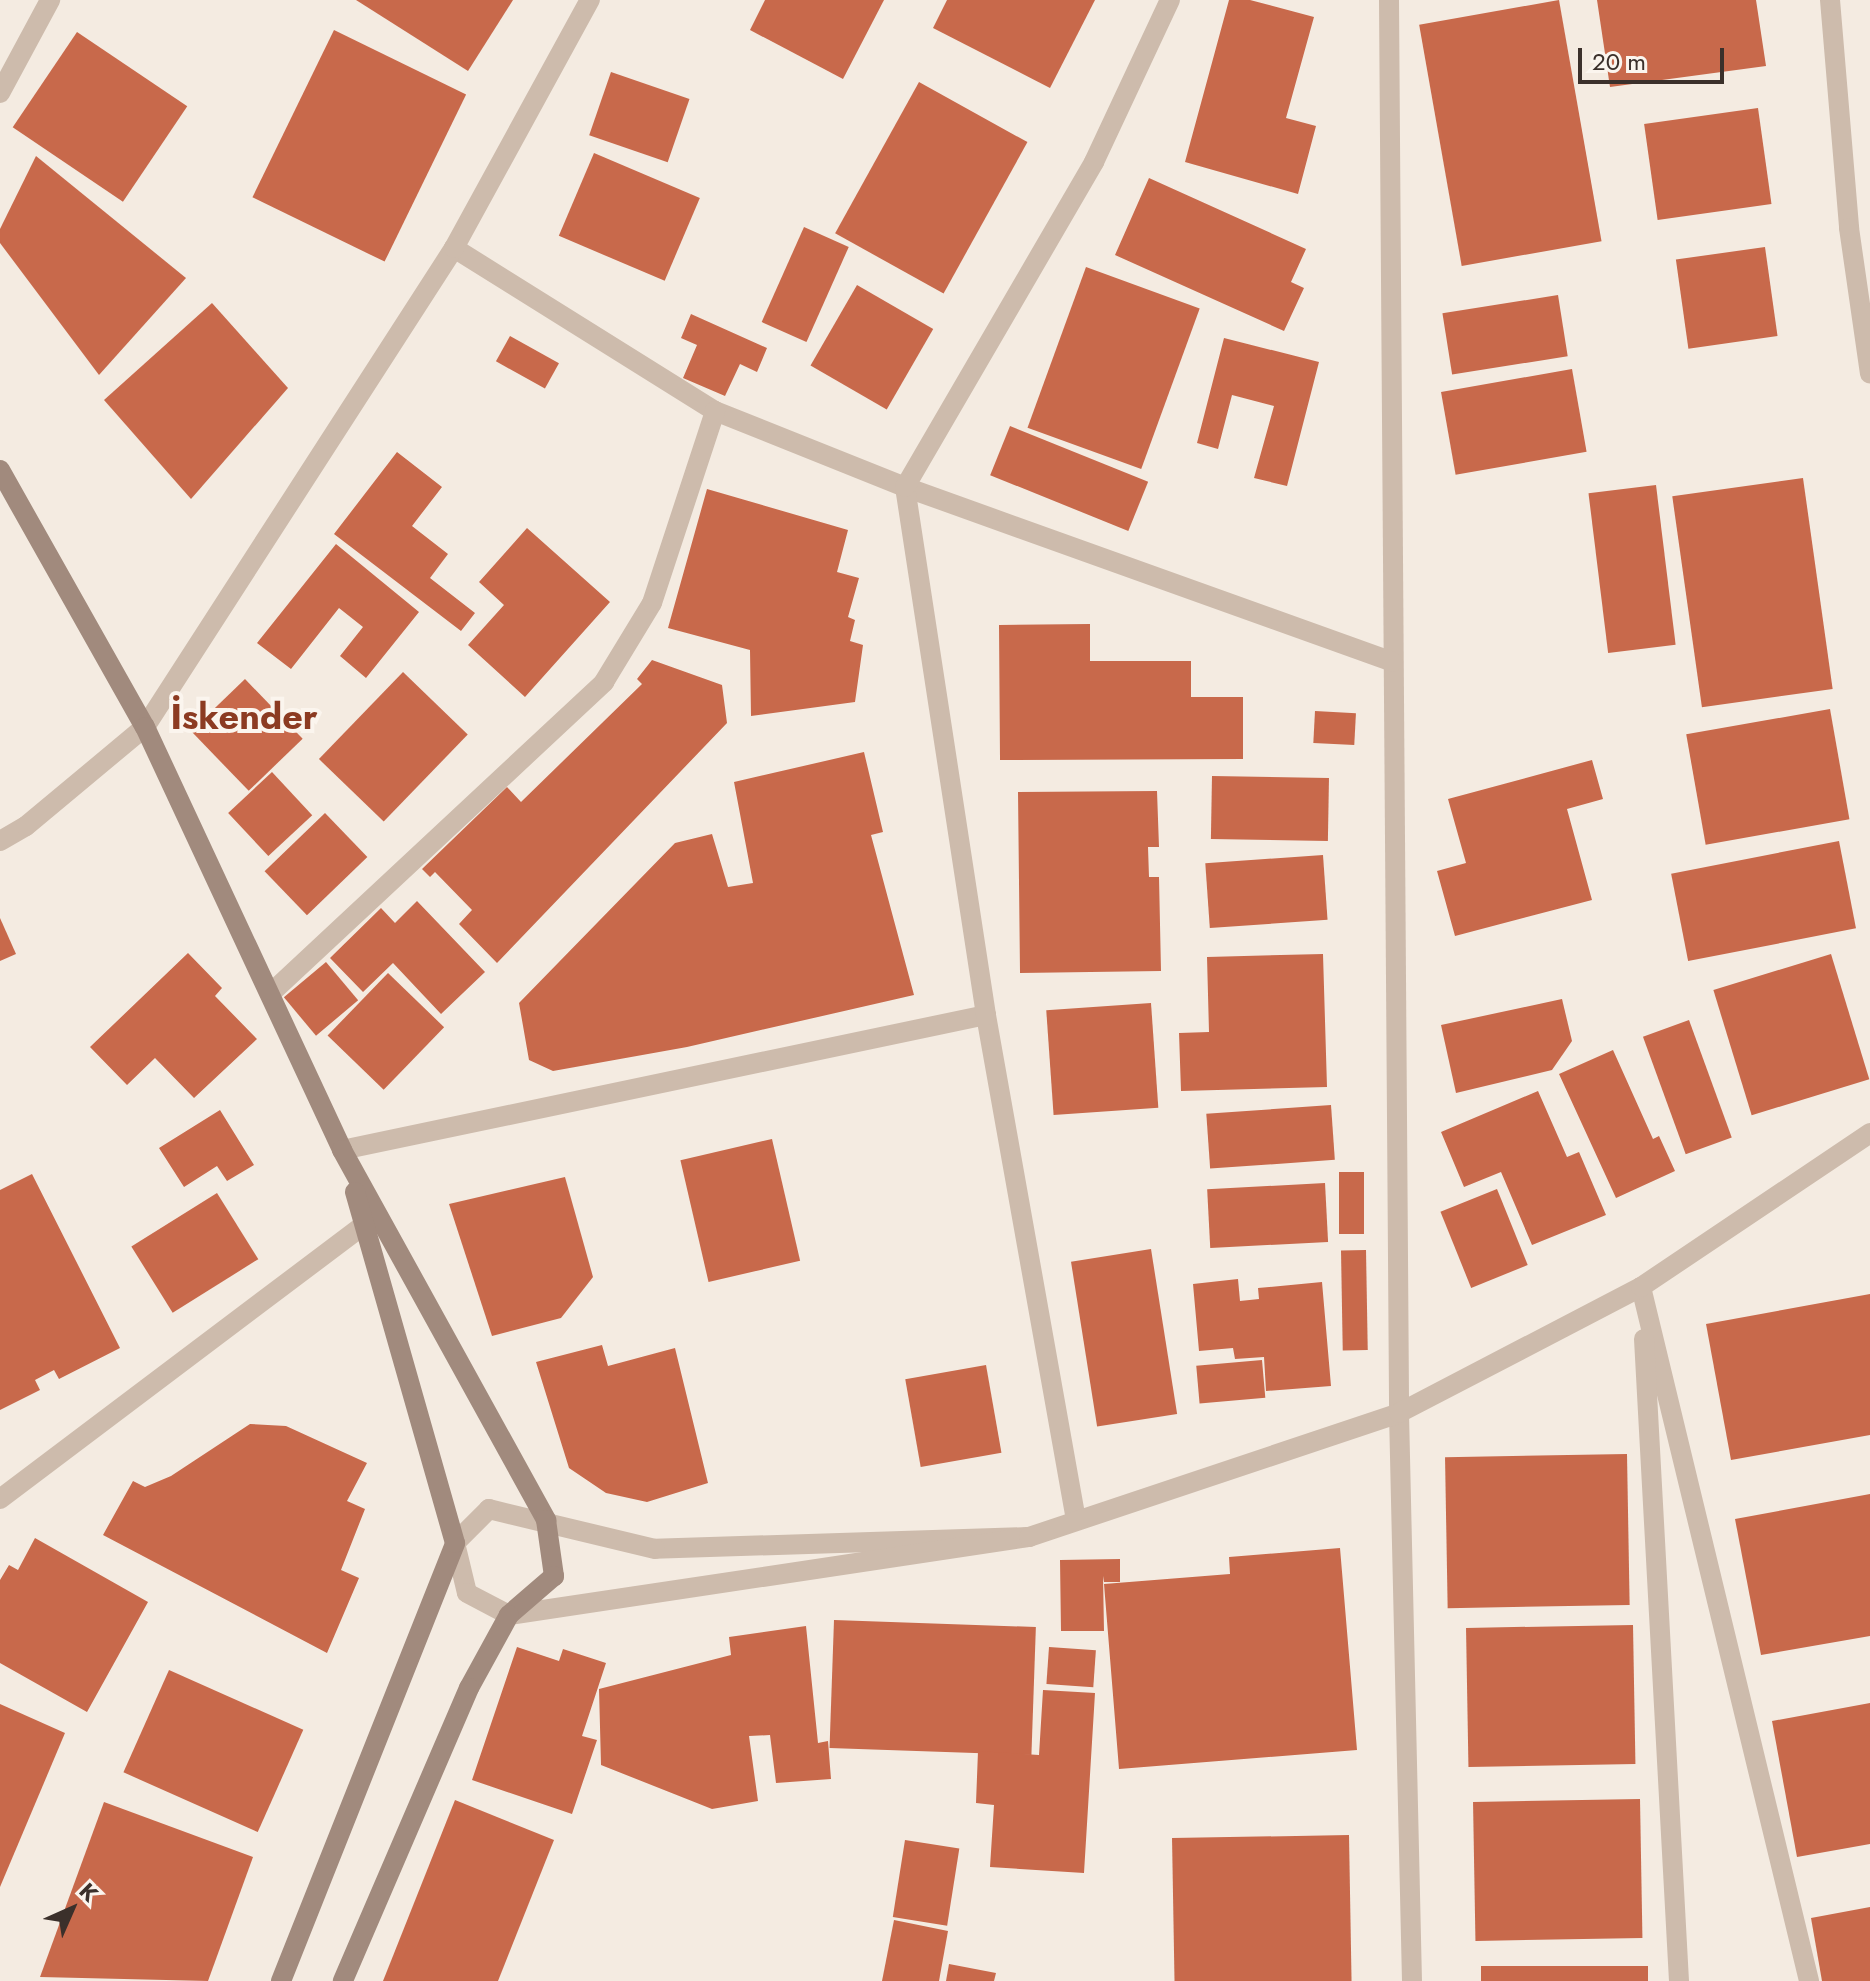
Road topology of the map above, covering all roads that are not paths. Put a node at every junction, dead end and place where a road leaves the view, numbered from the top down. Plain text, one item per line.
1 (50, 0) edge
2 (590, 0) edge
3 (1170, 0) edge
4 (1389, 0) edge
5 (1830, 0) edge
6 (0, 93) edge
7 (454, 248) junction
8 (1870, 373) edge
9 (715, 411) junction
10 (0, 470) edge
11 (905, 487) junction
12 (1393, 662) junction
13 (145, 727) junction
14 (0, 841) edge
15 (271, 993) junction
16 (986, 1015) junction
17 (1870, 1133) edge
18 (342, 1150) junction
19 (365, 1224) junction
20 (1641, 1287) junction
21 (1399, 1413) junction
22 (0, 1499) edge
23 (546, 1520) junction
24 (1076, 1520) junction
25 (1029, 1537) junction
26 (455, 1543) junction
27 (509, 1615) junction
28 (281, 1981) edge
29 (343, 1981) edge
30 (1412, 1981) edge
31 (1679, 1981) edge
32 (1809, 1981) edge

1 - 6 street
2 - 7 street
3 - 11 street
4 - 12 street
5 - 8 street
7 - 9 street
7 - 13 street
9 - 11 street
9 - 15 street
10 - 13 main road
11 - 12 street
11 - 16 street
12 - 21 street
13 - 14 street
13 - 15 main road
15 - 18 main road
16 - 18 street
16 - 24 street
17 - 20 street
18 - 19 main road
18 - 23 main road
19 - 22 street
19 - 26 main road
20 - 21 street
20 - 31 street
20 - 32 street
21 - 24 street
21 - 30 street
23 - 25 street
23 - 26 street
23 - 27 main road
24 - 25 street
25 - 27 street
26 - 27 street
26 - 28 main road
27 - 29 main road

